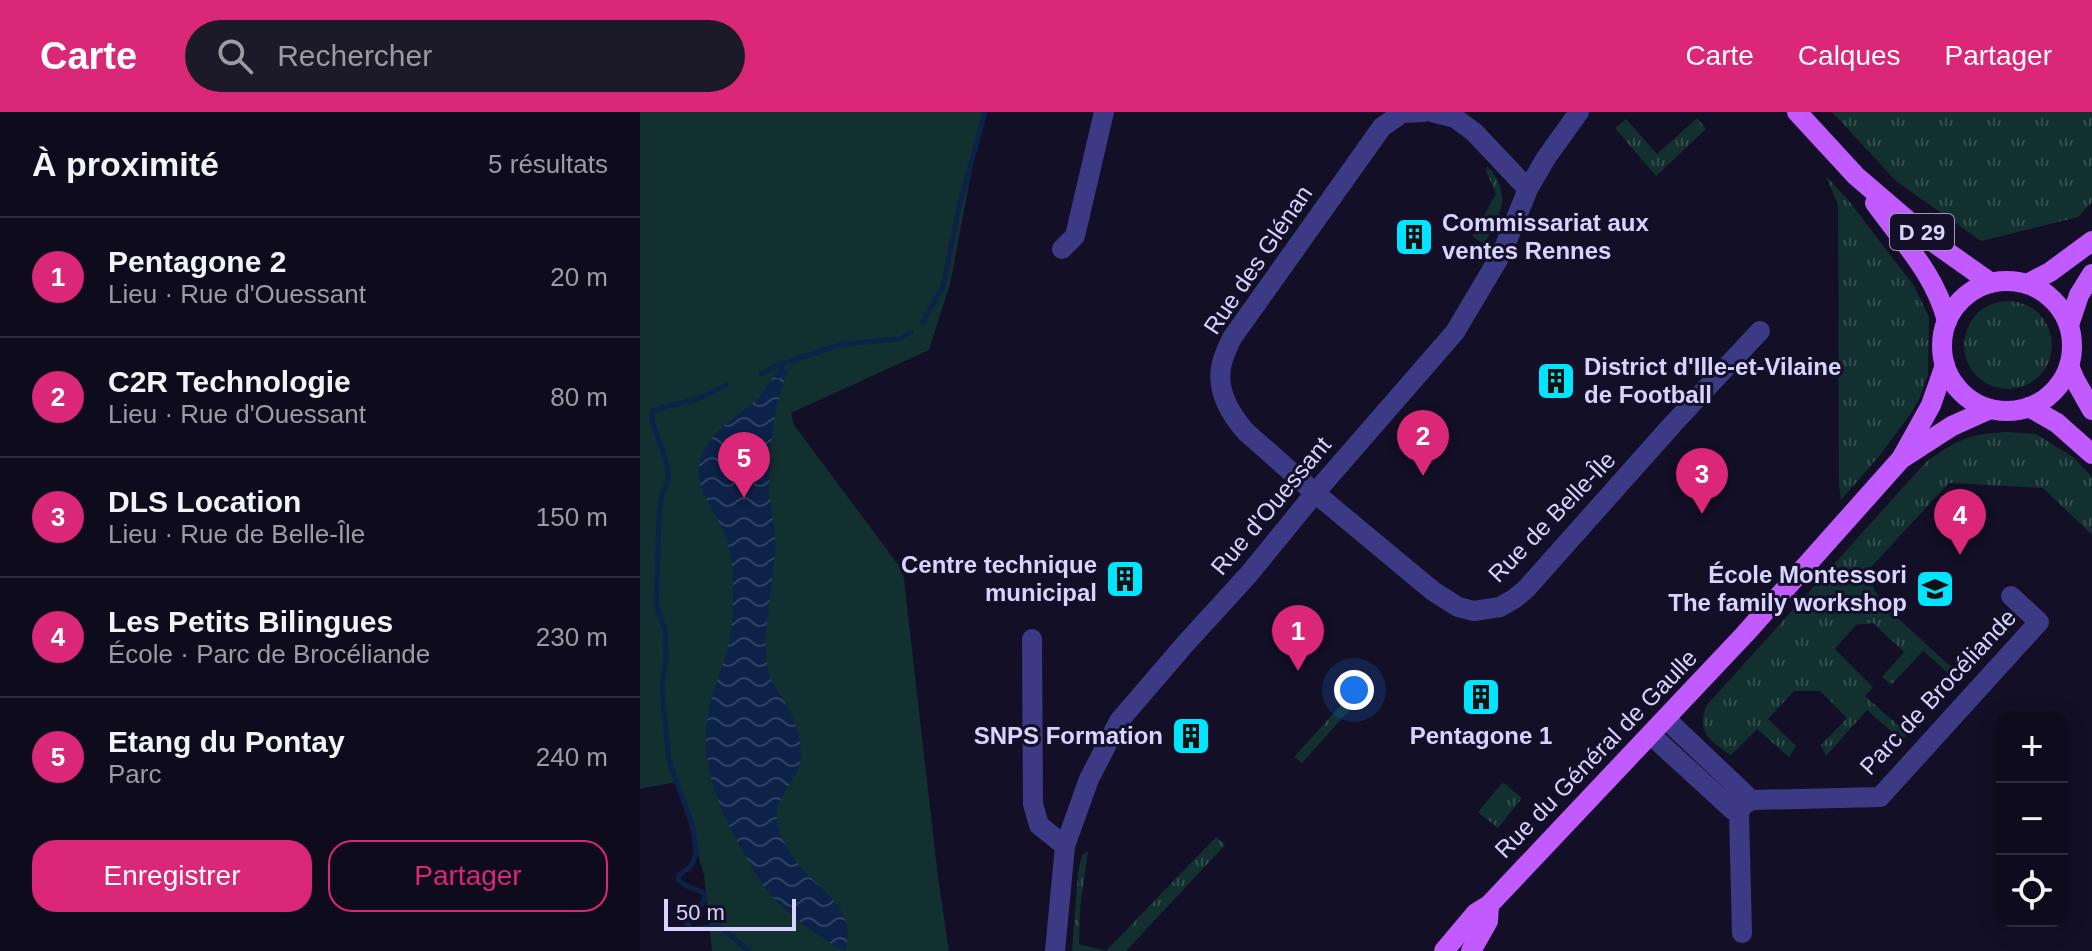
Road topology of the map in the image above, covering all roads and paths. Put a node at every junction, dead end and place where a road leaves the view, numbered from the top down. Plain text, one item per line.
1 (1104, 112) edge
2 (1424, 112) edge
3 (1432, 112) edge
4 (1579, 112) edge
5 (1797, 112) edge
6 (1856, 176) junction
7 (1528, 189) junction
8 (2092, 241) edge
9 (1062, 249) dead end
10 (2092, 274) edge
11 (1991, 283) junction
12 (2027, 284) junction
13 (1947, 321) junction
14 (2069, 325) junction
15 (1760, 331) dead end
16 (1945, 365) junction
17 (2069, 366) junction
18 (2029, 407) junction
19 (1990, 409) junction
20 (2092, 410) edge
21 (2092, 454) edge
22 (1901, 459) junction
23 (1315, 493) junction
24 (2011, 596) dead end
25 (1032, 639) dead end
26 (1666, 719) junction
27 (1651, 735) junction
28 (1743, 805) junction
29 (1065, 846) junction
30 (1489, 905) junction
31 (1742, 933) dead end
32 (1055, 951) edge
33 (1444, 951) edge
34 (1471, 951) edge

1 - 9 street
2 - 23 street, Rue des Glénan
3 - 7 street
4 - 7 street, Rue d'Ouessant
5 - 6 main road, D 29
6 - 11 main road, D 29
6 - 13 main road, D 29
7 - 23 street, Rue d'Ouessant
8 - 12 main road
10 - 14 main road
11 - 12 main road
11 - 13 main road
12 - 14 main road
13 - 16 main road
14 - 17 main road
15 - 23 street, Rue de Belle-Île
16 - 19 main road
16 - 22 main road, Rue du Général de Gaulle
17 - 18 main road
17 - 20 main road
18 - 19 main road
18 - 21 main road
19 - 22 main road, Rue du Général de Gaulle
22 - 26 main road, Rue du Général de Gaulle
23 - 29 street, Rue d'Ouessant
24 - 28 street, Parc de Brocéliande
25 - 29 street
26 - 27 main road, Rue du Général de Gaulle
26 - 28 street
27 - 28 street
27 - 30 main road, Rue du Général de Gaulle
28 - 31 street
29 - 32 street, Rue d'Ouessant
30 - 33 main road, Rue du Général de Gaulle
30 - 34 main road, Rue du Général de Gaulle

